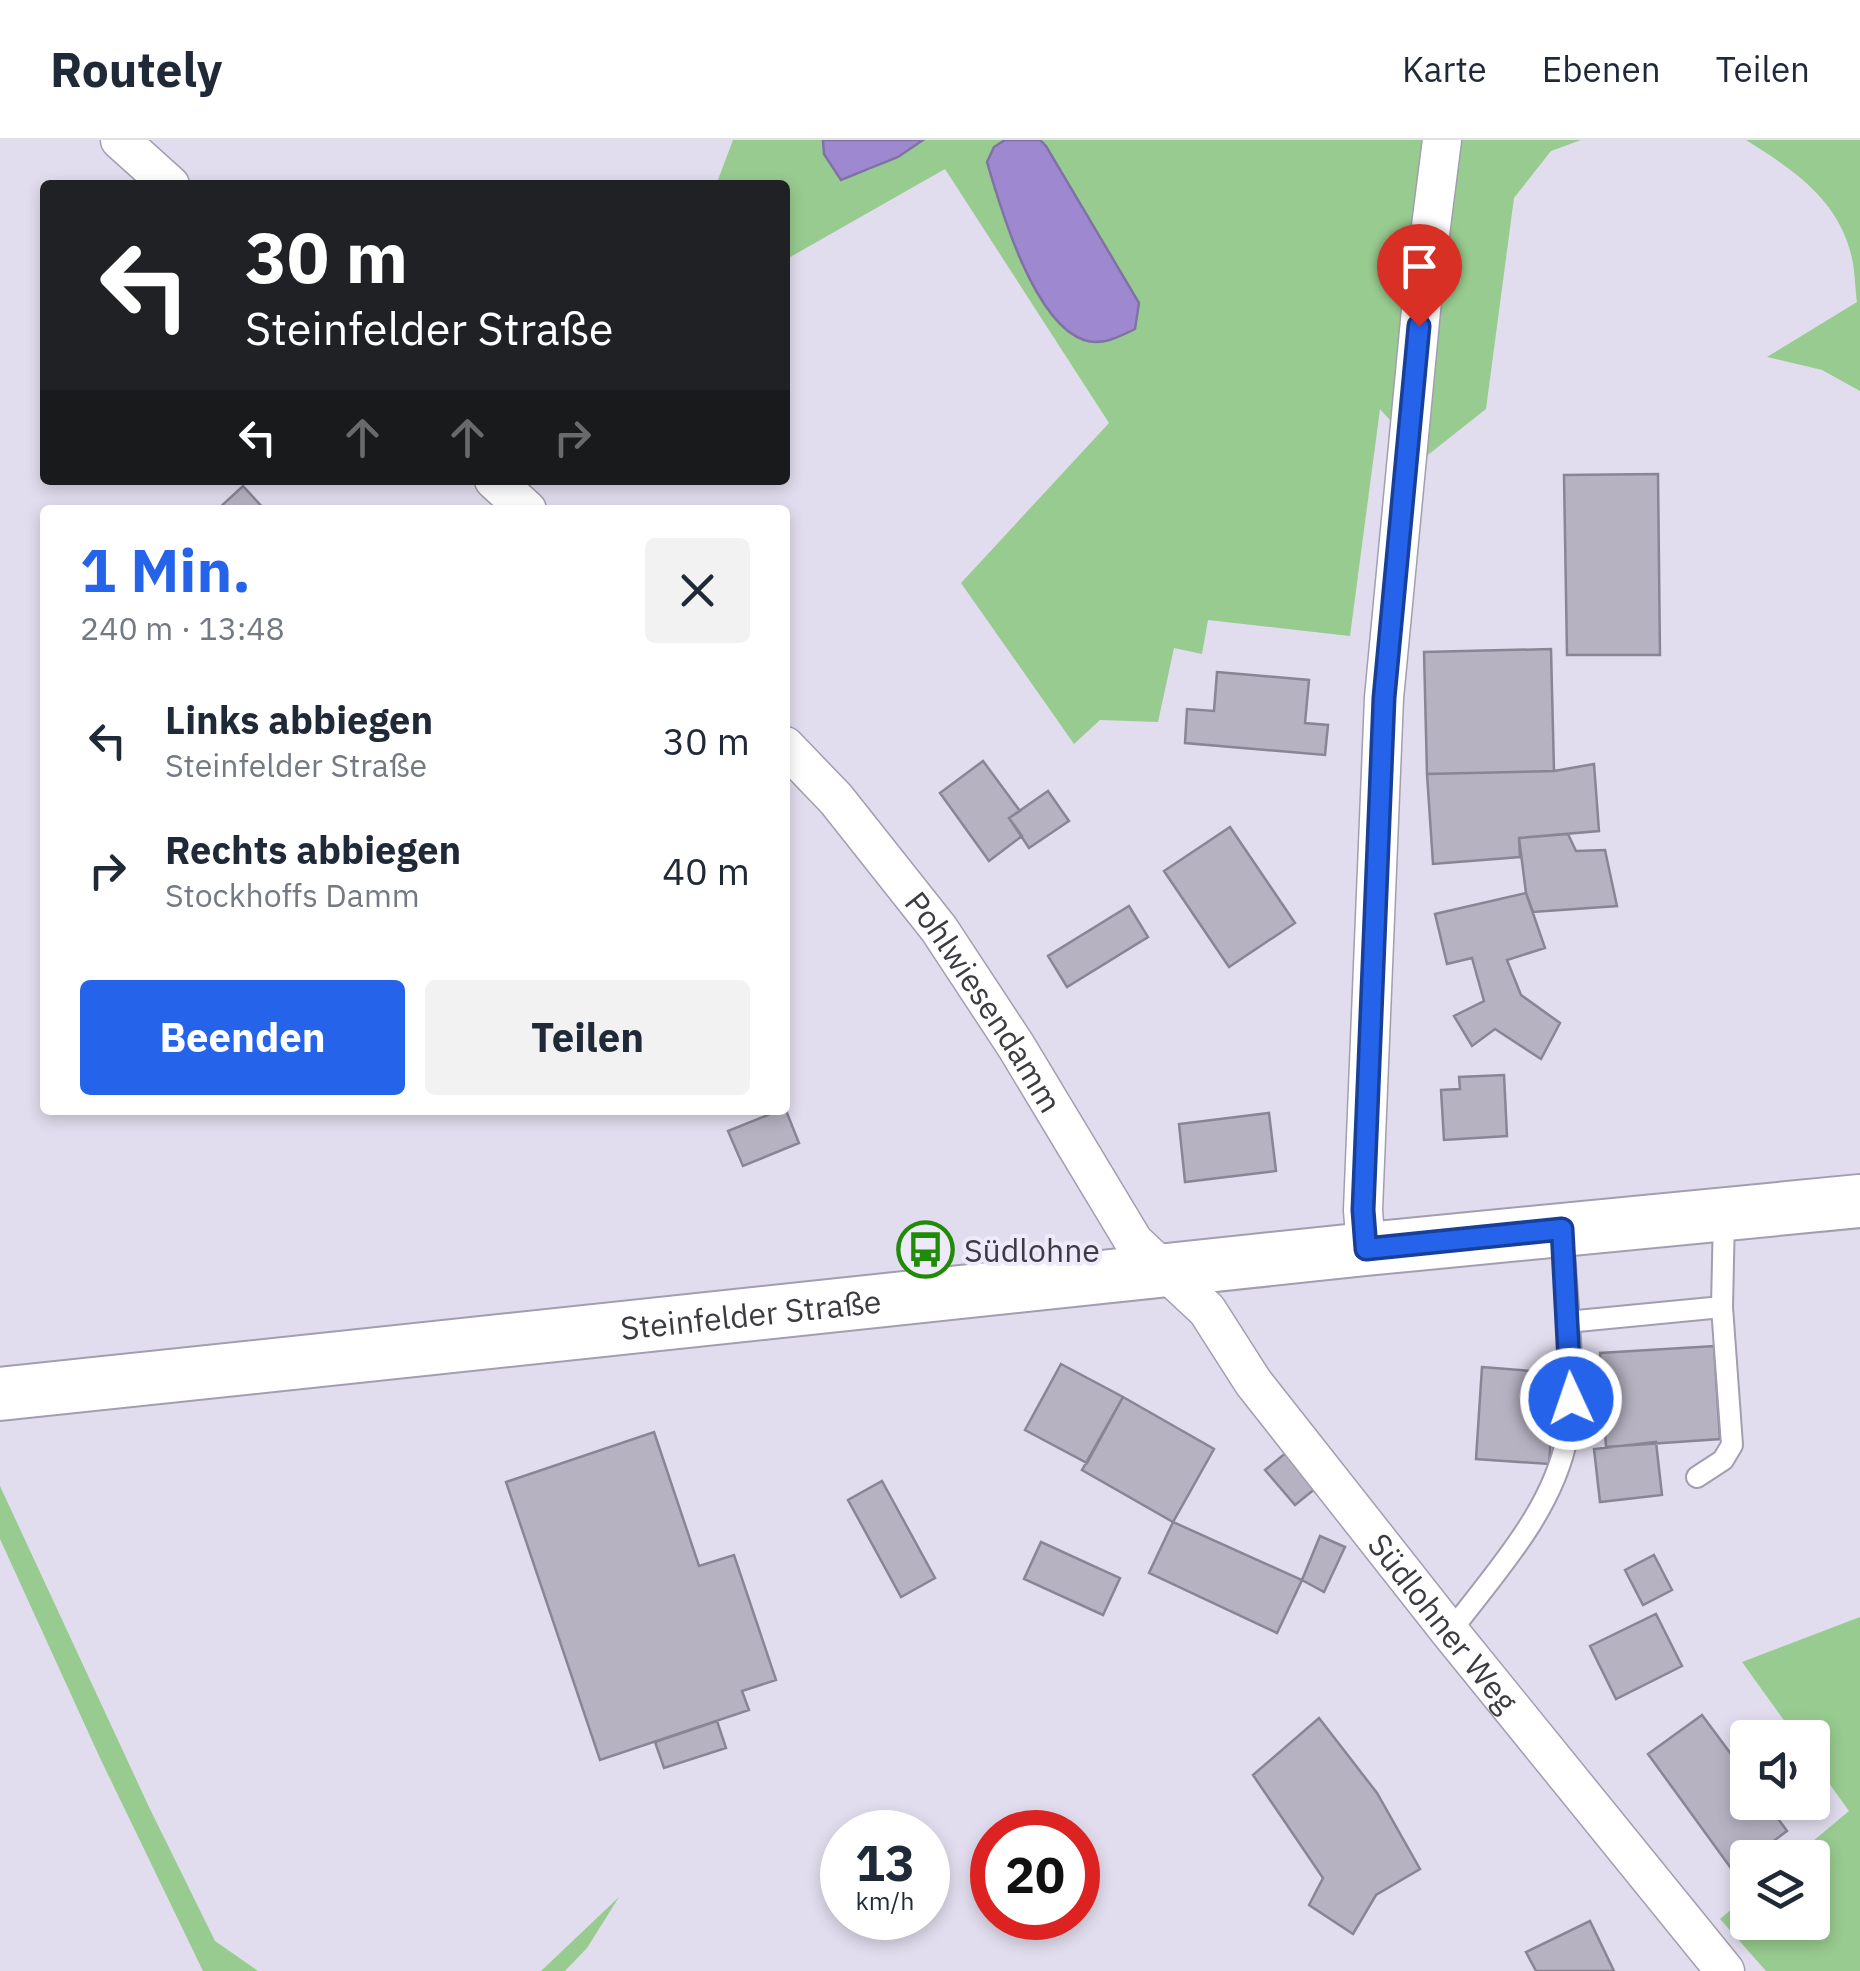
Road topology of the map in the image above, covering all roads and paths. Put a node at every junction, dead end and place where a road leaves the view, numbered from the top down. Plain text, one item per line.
1 (120, 140) edge
2 (1442, 140) edge
3 (164, 180) edge
4 (500, 485) edge
5 (522, 505) edge
6 (790, 751) edge
7 (1860, 1201) edge
8 (1724, 1213) junction
9 (1562, 1229) junction
10 (1366, 1249) junction
11 (1165, 1272) junction
12 (1722, 1307) junction
13 (1567, 1322) junction
14 (0, 1394) edge
15 (1697, 1477) dead end
16 (1450, 1632) junction
17 (1725, 1971) edge

1 - 3 street
2 - 10 street
4 - 5 street
6 - 11 street, Pohlwiesendamm
7 - 8 main road, Steinfelder Straße
8 - 9 main road, Steinfelder Straße
8 - 12 lane
9 - 10 main road, Steinfelder Straße
9 - 13 lane
10 - 11 main road, Steinfelder Straße
11 - 14 main road, Steinfelder Straße
11 - 16 street, Südlohner Weg
12 - 13 lane
12 - 15 lane
13 - 16 lane
16 - 17 street, Südlohner Weg

